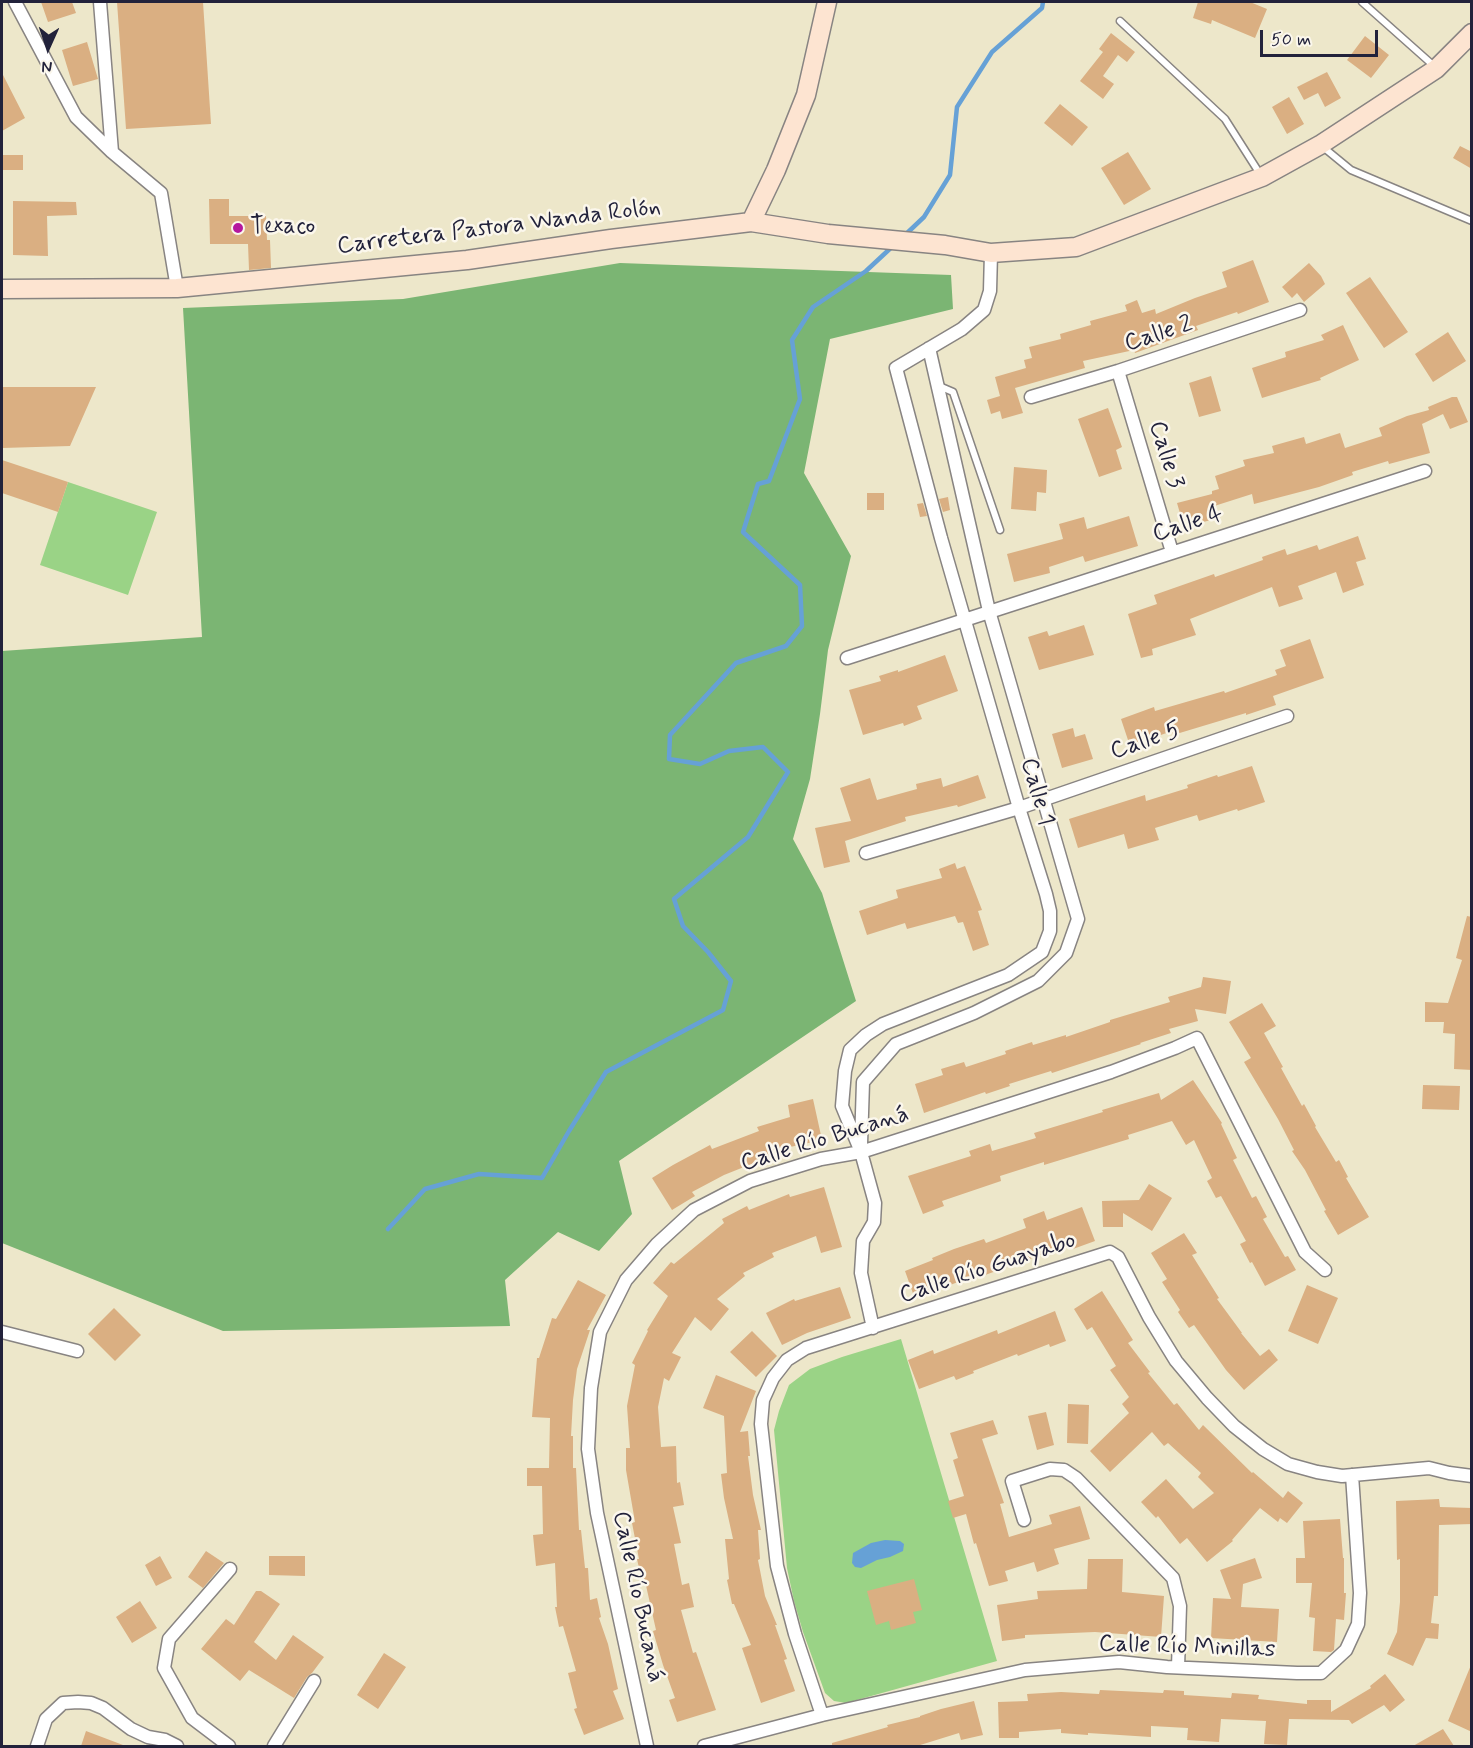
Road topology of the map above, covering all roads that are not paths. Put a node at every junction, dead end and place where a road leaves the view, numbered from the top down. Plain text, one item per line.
1 (15, 2) edge
2 (99, 2) edge
3 (827, 2) edge
4 (1362, 2) edge
5 (1120, 21) dead end
6 (1472, 33) edge
7 (1436, 69) junction
8 (1320, 145) junction
9 (112, 152) junction
10 (1262, 177) junction
11 (1472, 221) edge
12 (751, 222) junction
13 (991, 253) junction
14 (177, 288) junction
15 (2, 289) edge
16 (1300, 310) dead end
17 (929, 348) junction
18 (1118, 371) junction
19 (937, 385) junction
20 (1030, 398) dead end
21 (1425, 471) dead end
22 (1000, 530) dead end
23 (1172, 552) junction
24 (989, 611) junction
25 (965, 619) junction
26 (847, 658) dead end
27 (1287, 716) dead end
28 (1042, 800) junction
29 (1019, 808) junction
30 (867, 853) dead end
31 (861, 1152) junction
32 (1325, 1270) dead end
33 (873, 1328) junction
34 (2, 1332) edge
35 (77, 1351) dead end
36 (1352, 1475) junction
37 (1472, 1476) edge
38 (1024, 1520) dead end
39 (230, 1569) dead end
40 (1178, 1667) junction
41 (314, 1682) dead end
42 (822, 1715) junction
43 (37, 1746) edge
44 (177, 1746) edge
45 (229, 1746) edge
46 (274, 1746) edge
47 (647, 1746) edge
48 (704, 1746) edge

1 - 9 street
2 - 9 street
3 - 12 street
4 - 7 lane
5 - 10 lane
6 - 7 street, Carretera Pastora Wanda Rolón
7 - 8 street, Carretera Pastora Wanda Rolón
8 - 10 street, Carretera Pastora Wanda Rolón
8 - 11 lane
9 - 14 street
10 - 13 street, Carretera Pastora Wanda Rolón
12 - 13 street, Carretera Pastora Wanda Rolón
12 - 14 street, Carretera Pastora Wanda Rolón
13 - 17 street, Calle 1
14 - 15 street, Carretera Pastora Wanda Rolón
16 - 18 street, Calle 2
17 - 19 street, Calle 1
17 - 25 street, Calle 1
18 - 20 street, Calle 2
18 - 23 street, Calle 3
19 - 22 lane
19 - 24 street, Calle 1
21 - 23 street, Calle 4
23 - 24 street, Calle 4
24 - 25 street, Calle 4
24 - 28 street, Calle 1
25 - 26 street, Calle 4
25 - 29 street, Calle 1
27 - 28 street, Calle 5
28 - 29 street, Calle 5
28 - 31 street, Calle 1
29 - 30 street, Calle 5
29 - 31 street, Calle 1
31 - 32 street, Calle Río Bucaná
31 - 33 street, Calle 1
31 - 47 street, Calle Río Bucaná
33 - 36 street, Calle Río Guayabo
33 - 42 street, Calle Río Guayabo
34 - 35 street
36 - 37 street, Calle Río Guayabo
36 - 40 street, Calle Río Minillas
38 - 40 street
39 - 45 street
40 - 42 street, Calle Río Minillas
41 - 46 street
42 - 48 street, Calle Río Minillas
43 - 44 street

